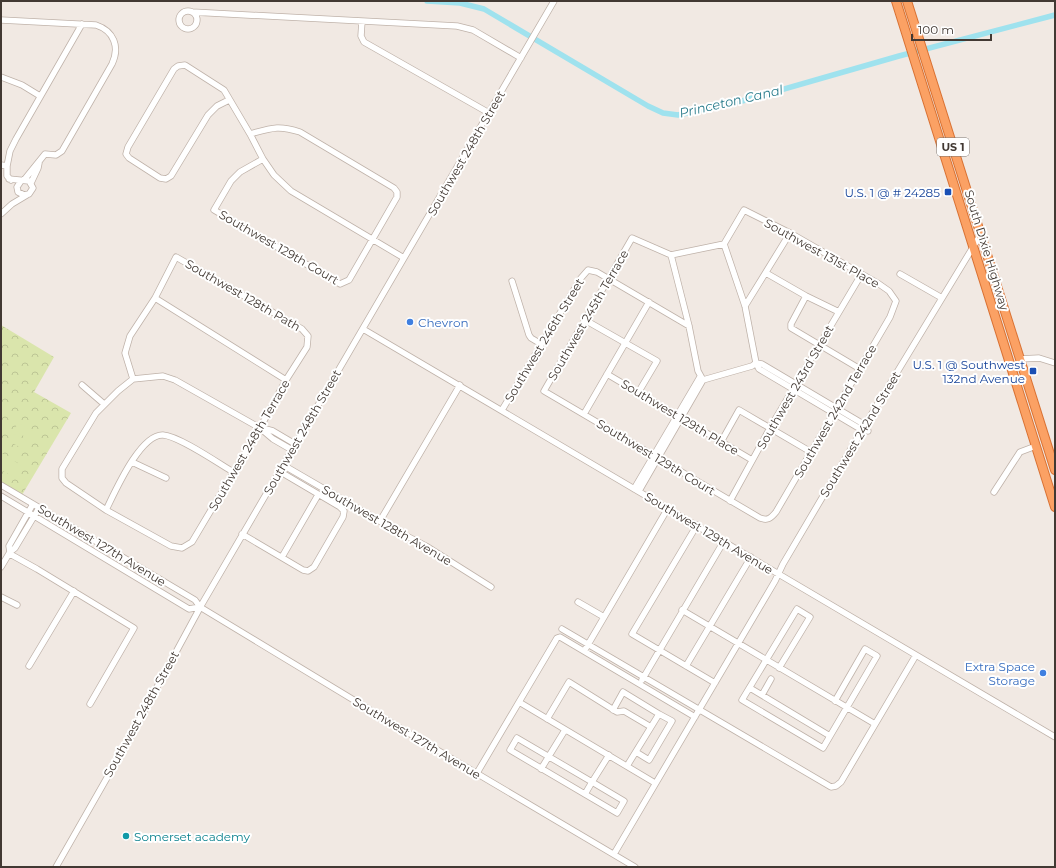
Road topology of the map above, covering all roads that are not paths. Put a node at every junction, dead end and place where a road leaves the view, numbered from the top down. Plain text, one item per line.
1 (554, 1) edge
2 (896, 1) edge
3 (907, 1) edge
4 (192, 12) junction
5 (208, 13) junction
6 (1, 20) edge
7 (362, 21) junction
8 (197, 22) junction
9 (82, 24) junction
10 (521, 58) junction
11 (1, 77) edge
12 (40, 96) junction
13 (229, 100) junction
14 (489, 113) junction
15 (933, 119) junction
16 (250, 134) junction
17 (263, 160) junction
18 (39, 162) junction
19 (4, 166) edge
20 (10, 179) junction
21 (23, 181) junction
22 (31, 183) junction
23 (18, 188) junction
24 (27, 195) junction
25 (969, 198) junction
26 (12, 204) junction
27 (1, 214) edge
28 (790, 233) junction
29 (981, 234) junction
30 (373, 240) junction
31 (724, 244) junction
32 (973, 246) junction
33 (671, 255) junction
34 (404, 258) junction
35 (766, 273) junction
36 (900, 274) dead end
37 (861, 275) junction
38 (609, 279) junction
39 (512, 281) dead end
40 (806, 296) junction
41 (988, 296) junction
42 (154, 298) junction
43 (942, 298) junction
44 (896, 300) joint
45 (649, 302) junction
46 (745, 306) junction
47 (839, 312) junction
48 (585, 320) junction
49 (689, 326) junction
50 (363, 329) junction
51 (308, 336) joint
52 (626, 343) junction
53 (541, 344) junction
54 (819, 345) junction
55 (1020, 359) junction
56 (1055, 362) edge
57 (756, 363) junction
58 (860, 369) junction
59 (607, 374) junction
60 (702, 378) junction
61 (133, 379) junction
62 (286, 380) junction
63 (82, 385) dead end
64 (460, 386) junction
65 (795, 387) junction
66 (544, 391) joint
67 (638, 393) junction
68 (104, 404) junction
69 (502, 410) junction
70 (835, 411) junction
71 (584, 414) junction
72 (680, 417) junction
73 (260, 428) junction
74 (770, 428) junction
75 (864, 428) junction
76 (722, 442) junction
77 (295, 444) junction
78 (1036, 446) junction
79 (292, 450) junction
80 (811, 452) junction
81 (656, 457) junction
82 (752, 460) junction
83 (132, 462) junction
84 (283, 465) junction
85 (1055, 470) edge
86 (279, 471) junction
87 (233, 472) junction
88 (166, 478) dead end
89 (1, 485) edge
90 (637, 490) junction
91 (994, 492) dead end
92 (318, 495) junction
93 (1, 496) edge
94 (730, 501) junction
95 (33, 504) junction
96 (1055, 507) edge
97 (39, 508) junction
98 (668, 508) junction
99 (106, 510) junction
100 (29, 512) junction
101 (35, 516) junction
102 (769, 519) joint
103 (380, 521) junction
104 (697, 525) junction
105 (242, 534) junction
106 (724, 541) junction
107 (10, 553) junction
108 (282, 557) junction
109 (751, 557) junction
110 (1, 566) edge
111 (778, 574) junction
112 (491, 587) dead end
113 (74, 592) junction
114 (1, 596) edge
115 (578, 602) dead end
116 (17, 605) dead end
117 (200, 607) junction
118 (682, 610) junction
119 (604, 618) junction
120 (710, 626) junction
121 (562, 629) dead end
122 (588, 644) junction
123 (738, 644) junction
124 (659, 650) junction
125 (584, 651) junction
126 (916, 655) junction
127 (767, 660) junction
128 (29, 666) dead end
129 (686, 666) junction
130 (780, 668) junction
131 (643, 678) junction
132 (772, 679) dead end
133 (715, 683) junction
134 (640, 684) junction
135 (750, 688) junction
136 (762, 695) junction
137 (835, 700) junction
138 (519, 702) junction
139 (90, 704) dead end
140 (847, 708) junction
141 (613, 710) junction
142 (699, 710) junction
143 (659, 714) junction
144 (695, 716) junction
145 (547, 719) junction
146 (875, 724) junction
147 (651, 727) junction
148 (565, 730) junction
149 (830, 736) junction
150 (1055, 737) edge
151 (636, 752) junction
152 (609, 755) junction
153 (549, 757) junction
154 (628, 766) junction
155 (541, 768) junction
156 (477, 774) junction
157 (592, 782) junction
158 (655, 783) junction
159 (585, 794) junction
160 (614, 854) junction
161 (56, 867) edge
162 (635, 867) edge

1 - 10 street, Southwest 248th Street
2 - 15 highway, South Dixie Highway / US 1
3 - 25 highway, South Dixie Highway / US 1
4 - 5 street
4 - 8 street
4 - 8 street
5 - 7 street
5 - 8 street
6 - 9 street
7 - 10 street
7 - 14 street
9 - 12 street
9 - 18 street
10 - 14 street, Southwest 248th Street
11 - 12 street
12 - 19 street
13 - 13 street
13 - 16 street
14 - 34 street, Southwest 248th Street
15 - 25 highway
15 - 32 highway, South Dixie Highway / US 1
16 - 17 street
16 - 30 street
17 - 30 street
17 - 30 street, Southwest 129th Court
18 - 21 street
18 - 22 street
19 - 20 street
20 - 21 street
20 - 23 street
21 - 22 street
21 - 23 street
22 - 24 street
23 - 24 street
23 - 26 street
24 - 26 street
25 - 29 highway, South Dixie Highway / US 1
26 - 27 street
28 - 31 street, Southwest 131st Place
28 - 35 street
28 - 37 street, Southwest 131st Place
29 - 32 street, Southwest 242nd Street
29 - 55 highway, South Dixie Highway / US 1
30 - 34 street
31 - 33 street
31 - 46 street
32 - 41 highway, South Dixie Highway / US 1
32 - 43 street, Southwest 242nd Street
33 - 38 street, Southwest 245th Terrace
33 - 49 street
34 - 50 street, Southwest 248th Street
35 - 40 street
35 - 46 street
36 - 43 street
37 - 44 street, Southwest 131st Place
37 - 47 street, Southwest 243rd Street
38 - 45 street
38 - 48 street, Southwest 245th Terrace
38 - 53 street, Southwest 246th Street
39 - 53 street
40 - 47 street
40 - 54 street
41 - 55 highway
41 - 78 highway, South Dixie Highway / US 1
42 - 51 street, Southwest 128th Path
42 - 61 street
42 - 62 street
43 - 75 street, Southwest 242nd Street
44 - 58 street, Southwest 242nd Terrace
45 - 49 street
45 - 52 street
46 - 57 street
47 - 54 street, Southwest 243rd Street
48 - 52 street
48 - 66 street, Southwest 245th Terrace
49 - 60 street
50 - 64 street, Southwest 129th Avenue
50 - 77 street, Southwest 248th Street
51 - 62 street, Southwest 248th Terrace
52 - 59 street
52 - 67 street
53 - 69 street, Southwest 246th Street
54 - 58 street
54 - 65 street, Southwest 243rd Street
55 - 56 street
55 - 78 highway
55 - 85 highway, South Dixie Highway / US 1
57 - 60 street
57 - 65 street
58 - 70 street, Southwest 242nd Terrace
59 - 67 street, Southwest 129th Place
59 - 71 street
60 - 72 street
61 - 68 street
61 - 73 street
62 - 73 street, Southwest 248th Terrace
63 - 68 street
64 - 69 street, Southwest 129th Avenue
64 - 103 street
65 - 70 street
65 - 74 street, Southwest 243rd Street
66 - 71 street, Southwest 129th Court
67 - 72 street, Southwest 129th Place
68 - 99 street
69 - 90 street, Southwest 129th Avenue
70 - 75 street
70 - 80 street, Southwest 242nd Terrace
71 - 81 street, Southwest 129th Court
72 - 76 street, Southwest 129th Place
72 - 81 street
73 - 77 street
73 - 79 street
73 - 87 street, Southwest 248th Terrace
74 - 76 street
74 - 80 street
74 - 82 street, Southwest 243rd Street
75 - 111 street, Southwest 242nd Street
76 - 82 street, Southwest 129th Place
77 - 79 street, Southwest 248th Street
78 - 91 street
78 - 96 highway, South Dixie Highway / US 1
79 - 84 street, Southwest 248th Street
80 - 102 street, Southwest 242nd Terrace
81 - 90 street
81 - 94 street, Southwest 129th Court
82 - 94 street, Southwest 243rd Street
83 - 87 street
83 - 88 street
83 - 99 street
84 - 86 street, Southwest 248th Street
84 - 103 street, Southwest 128th Avenue
86 - 92 street
86 - 105 street, Southwest 248th Street
87 - 99 street, Southwest 248th Terrace
89 - 95 street, Southwest 127th Avenue
90 - 98 street, Southwest 129th Avenue
92 - 108 street
92 - 108 street
93 - 100 street, Southwest 127th Avenue
94 - 102 street, Southwest 129th Court
95 - 97 street, Southwest 127th Avenue
95 - 100 street
97 - 101 street
97 - 117 street, Southwest 127th Avenue
98 - 104 street, Southwest 129th Avenue
98 - 119 street
100 - 101 street, Southwest 127th Avenue
100 - 107 street
101 - 107 street
101 - 117 street, Southwest 127th Avenue
103 - 112 street, Southwest 128th Avenue
104 - 106 street, Southwest 129th Avenue
104 - 124 street
105 - 108 street
105 - 117 street, Southwest 248th Street
106 - 109 street, Southwest 129th Avenue
106 - 118 street
107 - 110 street
107 - 113 street
109 - 111 street, Southwest 129th Avenue
109 - 120 street
111 - 123 street, Southwest 242nd Street
111 - 126 street, Southwest 129th Avenue
113 - 128 street
113 - 139 street
114 - 116 street
115 - 119 street
117 - 156 street, Southwest 127th Avenue
117 - 161 street, Southwest 248th Street
118 - 120 street
118 - 124 street
119 - 122 street
120 - 123 street
120 - 129 street
121 - 122 street
122 - 125 street
122 - 131 street
123 - 127 street
123 - 133 street, Southwest 242nd Street
124 - 129 street
124 - 131 street
125 - 134 street
125 - 138 street
126 - 146 street
126 - 150 street, Southwest 129th Avenue
127 - 130 street
127 - 130 street
127 - 135 street
129 - 133 street
130 - 137 street
131 - 134 street
131 - 142 street
132 - 136 street
133 - 142 street, Southwest 242nd Street
134 - 144 street
135 - 136 street
135 - 149 street
136 - 149 street
137 - 140 street
137 - 140 street
138 - 145 street
138 - 156 street
140 - 146 street
140 - 149 street
141 - 143 street
141 - 145 street
141 - 147 street
142 - 144 street, Southwest 242nd Street
142 - 146 street
143 - 147 street
143 - 151 street
144 - 158 street, Southwest 242nd Street
145 - 148 street
147 - 151 street
148 - 152 street
148 - 153 street
151 - 154 street
152 - 154 street
152 - 157 street
153 - 155 street
153 - 155 street
153 - 157 street
154 - 158 street
155 - 159 street
156 - 160 street, Southwest 127th Avenue
157 - 159 street
157 - 159 street
158 - 160 street, Southwest 242nd Street
160 - 162 street, Southwest 127th Avenue

